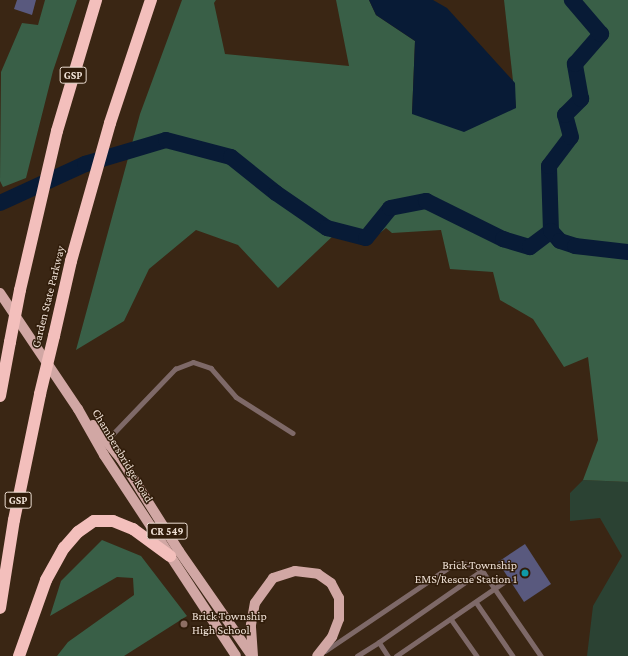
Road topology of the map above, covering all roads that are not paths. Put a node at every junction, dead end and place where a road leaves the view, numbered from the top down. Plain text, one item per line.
1 (96, 0) edge
2 (151, 0) edge
3 (0, 293) edge
4 (0, 396) edge
5 (78, 409) junction
6 (293, 433) dead end
7 (106, 441) junction
8 (170, 556) junction
9 (481, 571) junction
10 (504, 582) dead end
11 (496, 588) junction
12 (476, 602) junction
13 (0, 608) edge
14 (452, 619) junction
15 (379, 642) junction
16 (318, 655) edge
17 (19, 656) edge
18 (236, 656) edge
19 (253, 656) edge
20 (357, 656) edge
21 (388, 656) edge
22 (396, 656) edge
23 (477, 656) edge
24 (513, 656) edge
25 (540, 656) edge

1 - 4 highway, GSP, bridge
2 - 13 highway, Garden State Parkway / GSP, bridge
3 - 5 main road, Chambersbridge Road / CR 549
5 - 7 main road, Chambersbridge Road / CR 549
5 - 8 main road, Chambersbridge Road / CR 549
6 - 7 lane
7 - 19 main road, Chambersbridge Road / CR 549
8 - 17 highway
8 - 18 main road, Chambersbridge Road / CR 549
9 - 11 lane
9 - 15 lane
9 - 16 lane
10 - 11 lane
11 - 12 lane
11 - 25 lane
12 - 14 lane
12 - 24 lane
14 - 22 lane
14 - 23 lane
15 - 20 lane
15 - 21 lane
16 - 19 main road

